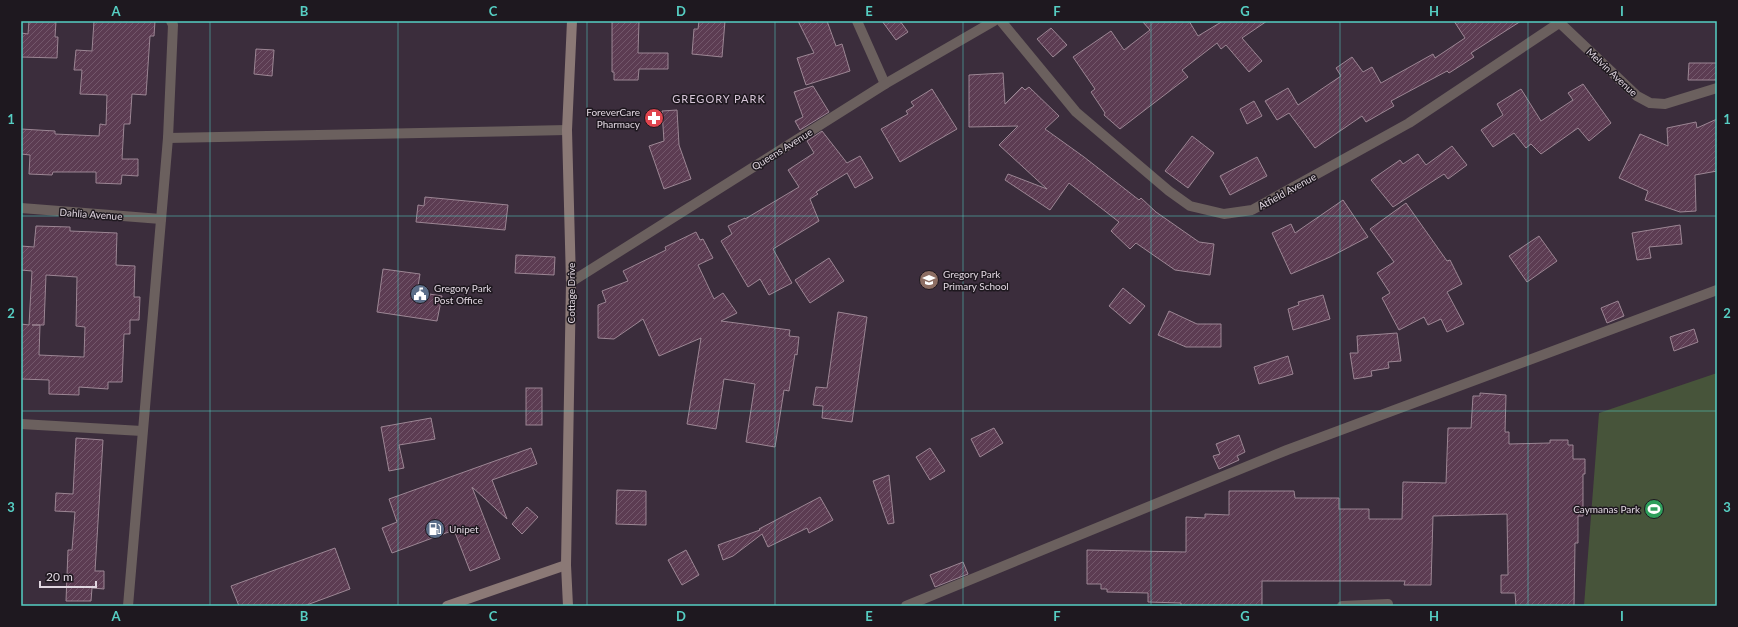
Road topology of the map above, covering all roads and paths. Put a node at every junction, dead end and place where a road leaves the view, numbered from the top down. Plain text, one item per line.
1 (171, 21) edge
2 (572, 21) edge
3 (857, 21) edge
4 (994, 21) edge
5 (1001, 21) edge
6 (1561, 22) edge
7 (886, 84) junction
8 (1717, 88) edge
9 (567, 130) junction
10 (168, 138) junction
11 (21, 208) edge
12 (161, 219) junction
13 (571, 282) junction
14 (1717, 290) edge
15 (21, 424) edge
16 (142, 431) junction
17 (566, 565) junction
18 (1388, 604) dead end
19 (128, 606) edge
20 (447, 606) edge
21 (568, 606) edge
22 (906, 606) edge
23 (1342, 606) edge

1 - 10 street
2 - 9 street, Cottage Drive
3 - 7 street
4 - 7 street, Queens Avenue
5 - 6 street, Atfield Avenue
6 - 8 street, Melvin Avenue
7 - 13 street, Queens Avenue
9 - 10 street
9 - 13 street, Cottage Drive
10 - 12 street
11 - 12 street, Dahlia Avenue
12 - 16 street
13 - 17 street, Cottage Drive
14 - 22 street
15 - 16 street
16 - 19 street
17 - 20 street
17 - 21 street, Cottage Drive
18 - 23 street

